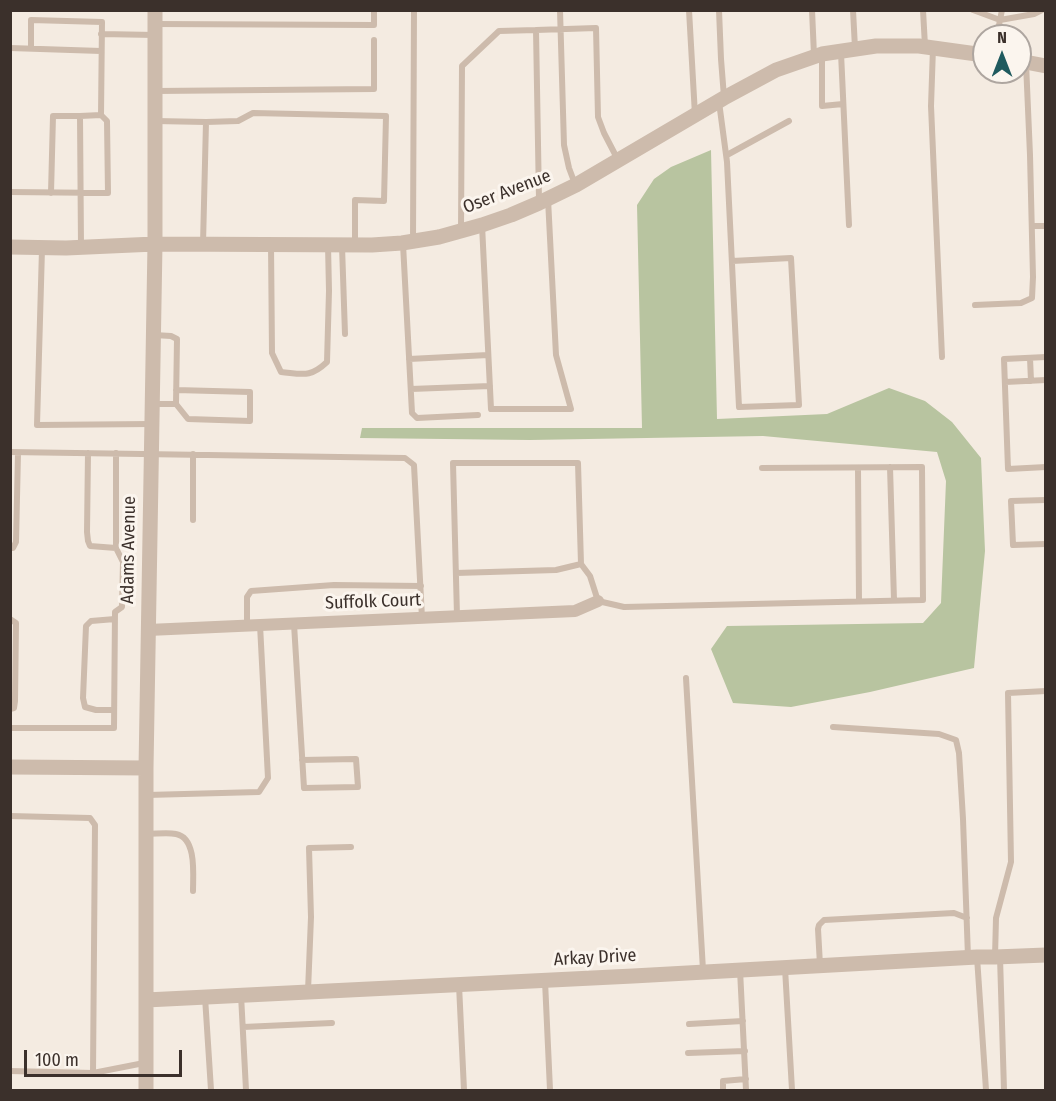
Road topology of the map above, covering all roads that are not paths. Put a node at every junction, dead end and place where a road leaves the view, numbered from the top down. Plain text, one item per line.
1 (374, 10) edge
2 (414, 10) edge
3 (560, 10) edge
4 (689, 10) edge
5 (719, 10) edge
6 (812, 10) edge
7 (853, 10) edge
8 (923, 10) edge
9 (1002, 10) edge
10 (1042, 10) edge
11 (974, 11) edge
12 (1034, 12) edge
13 (1000, 20) junction
14 (155, 23) edge
15 (999, 24) edge
16 (536, 30) junction
17 (561, 30) junction
18 (101, 34) junction
19 (374, 40) dead end
20 (929, 47) junction
21 (10, 48) edge
22 (31, 48) junction
23 (101, 51) junction
24 (848, 51) junction
25 (972, 53) edge
26 (818, 55) junction
27 (1024, 84) edge
28 (155, 91) junction
29 (722, 100) junction
30 (843, 104) junction
31 (101, 115) junction
32 (80, 116) junction
33 (695, 116) junction
34 (789, 120) dead end
35 (155, 121) junction
36 (206, 122) junction
37 (726, 155) junction
38 (618, 160) junction
39 (576, 185) junction
40 (10, 192) edge
41 (51, 193) junction
42 (80, 193) junction
43 (544, 201) junction
44 (482, 225) junction
45 (849, 225) dead end
46 (1032, 226) junction
47 (1046, 226) edge
48 (460, 231) junction
49 (408, 242) junction
50 (155, 244) junction
51 (203, 244) junction
52 (271, 245) junction
53 (342, 245) junction
54 (10, 248) edge
55 (42, 248) junction
56 (81, 248) junction
57 (732, 261) junction
58 (975, 305) dead end
59 (345, 334) dead end
60 (153, 335) junction
61 (488, 355) junction
62 (942, 357) dead end
63 (1046, 357) edge
64 (1030, 358) junction
65 (409, 359) junction
66 (1046, 380) edge
67 (1032, 381) junction
68 (1005, 382) junction
69 (490, 386) junction
70 (411, 389) junction
71 (176, 390) junction
72 (152, 404) junction
73 (176, 404) junction
74 (478, 416) dead end
75 (151, 424) junction
76 (10, 453) edge
77 (18, 453) junction
78 (88, 453) junction
79 (116, 453) junction
80 (151, 454) junction
81 (193, 454) junction
82 (890, 467) junction
83 (1046, 467) edge
84 (762, 468) dead end
85 (858, 468) junction
86 (1046, 500) edge
87 (193, 520) dead end
88 (1046, 544) edge
89 (10, 548) edge
90 (116, 548) junction
91 (581, 564) junction
92 (456, 573) junction
93 (421, 586) junction
94 (894, 600) junction
95 (598, 601) junction
96 (859, 601) junction
97 (457, 616) junction
98 (422, 618) junction
99 (10, 619) edge
100 (115, 619) junction
101 (294, 623) junction
102 (260, 625) junction
103 (247, 626) junction
104 (148, 630) junction
105 (686, 678) dead end
106 (1046, 691) edge
107 (10, 709) edge
108 (114, 710) junction
109 (833, 727) dead end
110 (10, 728) edge
111 (302, 760) junction
112 (10, 767) edge
113 (146, 768) junction
114 (146, 795) junction
115 (10, 816) edge
116 (146, 834) junction
117 (351, 847) dead end
118 (193, 891) dead end
119 (967, 918) junction
120 (1046, 955) edge
121 (973, 957) junction
122 (997, 957) junction
123 (820, 965) junction
124 (785, 967) junction
125 (740, 970) junction
126 (704, 972) junction
127 (545, 980) junction
128 (459, 984) junction
129 (308, 992) junction
130 (241, 995) junction
131 (205, 997) junction
132 (146, 1000) junction
133 (743, 1021) junction
134 (332, 1023) dead end
135 (689, 1024) dead end
136 (243, 1027) junction
137 (745, 1050) junction
138 (688, 1053) dead end
139 (146, 1063) junction
140 (10, 1071) edge
141 (93, 1073) junction
142 (746, 1079) junction
143 (146, 1090) edge
144 (211, 1090) edge
145 (246, 1090) edge
146 (464, 1090) edge
147 (550, 1090) edge
148 (723, 1090) edge
149 (746, 1090) edge
150 (792, 1090) edge
151 (986, 1090) edge
152 (1004, 1090) edge

1 - 14 lane
2 - 49 lane
3 - 17 lane
4 - 33 lane
5 - 29 lane
6 - 26 lane
7 - 24 lane
8 - 20 lane
9 - 13 lane
10 - 12 lane
11 - 13 lane
12 - 13 lane
13 - 15 lane
14 - 18 lane
14 - 28 street, Adams Avenue
16 - 17 lane
16 - 43 lane
16 - 48 lane
17 - 38 lane
17 - 39 lane
18 - 22 lane
18 - 23 lane
19 - 28 lane
20 - 24 street, Oser Avenue
20 - 25 street, Oser Avenue
20 - 62 lane
21 - 22 lane
22 - 23 lane
23 - 31 lane
24 - 26 street, Oser Avenue
24 - 30 lane
26 - 29 street, Oser Avenue
26 - 30 lane
27 - 46 lane
28 - 35 street, Adams Avenue
29 - 33 street, Oser Avenue
29 - 37 lane
30 - 45 lane
31 - 32 lane
31 - 42 lane
32 - 41 lane
32 - 42 lane
33 - 38 street, Oser Avenue
34 - 37 lane
35 - 36 lane
35 - 50 street, Adams Avenue
36 - 51 lane
36 - 53 lane
37 - 57 lane
38 - 39 street, Oser Avenue
39 - 43 street, Oser Avenue
40 - 41 lane
41 - 42 lane
42 - 56 lane
43 - 44 street, Oser Avenue
43 - 69 lane
44 - 48 street, Oser Avenue
44 - 61 lane
46 - 47 lane
46 - 58 lane
48 - 49 street, Oser Avenue
49 - 53 street, Oser Avenue
49 - 65 lane
50 - 51 street, Oser Avenue
50 - 56 street, Oser Avenue
50 - 60 street, Adams Avenue
51 - 52 street, Oser Avenue
52 - 53 street, Oser Avenue
52 - 53 lane
53 - 59 lane
54 - 55 street, Oser Avenue
55 - 56 street, Oser Avenue
55 - 75 lane
57 - 57 lane
60 - 71 lane
60 - 72 street, Adams Avenue
61 - 65 lane
61 - 69 lane
63 - 64 lane
64 - 67 lane
64 - 68 lane
65 - 70 lane
66 - 67 lane
67 - 68 lane
68 - 83 lane
69 - 70 lane
70 - 74 lane
71 - 73 lane
71 - 73 lane
72 - 73 lane
72 - 75 street, Adams Avenue
75 - 80 street, Adams Avenue
76 - 77 lane
77 - 78 lane
77 - 89 lane
78 - 79 lane
78 - 90 lane
79 - 80 lane
79 - 90 lane
80 - 81 lane
80 - 104 street, Adams Avenue
81 - 87 lane
81 - 93 lane
82 - 85 lane
82 - 94 lane
82 - 94 lane
84 - 85 lane
85 - 96 lane
86 - 88 lane
90 - 100 lane
91 - 92 lane
91 - 92 lane
91 - 95 lane
92 - 97 lane
93 - 98 lane
93 - 103 lane
94 - 96 lane
95 - 96 lane
95 - 97 street, Suffolk Court
97 - 98 street, Suffolk Court
98 - 101 street, Suffolk Court
99 - 107 lane
100 - 108 lane
100 - 108 lane
101 - 102 street, Suffolk Court
101 - 111 lane
102 - 103 street, Suffolk Court
102 - 114 lane
103 - 104 street, Suffolk Court
104 - 113 street, Adams Avenue
105 - 126 lane
106 - 122 lane
108 - 110 lane
109 - 119 lane
111 - 111 lane
112 - 113 street
113 - 114 street, Adams Avenue
114 - 116 street, Adams Avenue
115 - 141 lane
116 - 118 lane
116 - 132 street, Adams Avenue
117 - 129 lane
119 - 121 lane
119 - 123 lane
120 - 122 street, Arkay Drive
121 - 122 street, Arkay Drive
121 - 123 street, Arkay Drive
121 - 151 lane
122 - 152 lane
123 - 124 street, Arkay Drive
124 - 125 street, Arkay Drive
124 - 150 lane
125 - 126 street, Arkay Drive
125 - 133 lane
126 - 127 street, Arkay Drive
127 - 128 street, Arkay Drive
127 - 147 lane
128 - 129 street, Arkay Drive
128 - 146 lane
129 - 130 street, Arkay Drive
130 - 131 street, Arkay Drive
130 - 136 lane
131 - 132 street, Arkay Drive
131 - 144 lane
132 - 139 street, Adams Avenue
133 - 135 lane
133 - 137 lane
134 - 136 lane
136 - 145 lane
137 - 138 lane
137 - 142 lane
139 - 141 lane
139 - 143 street, Adams Avenue
140 - 141 lane
142 - 148 lane
142 - 149 lane

